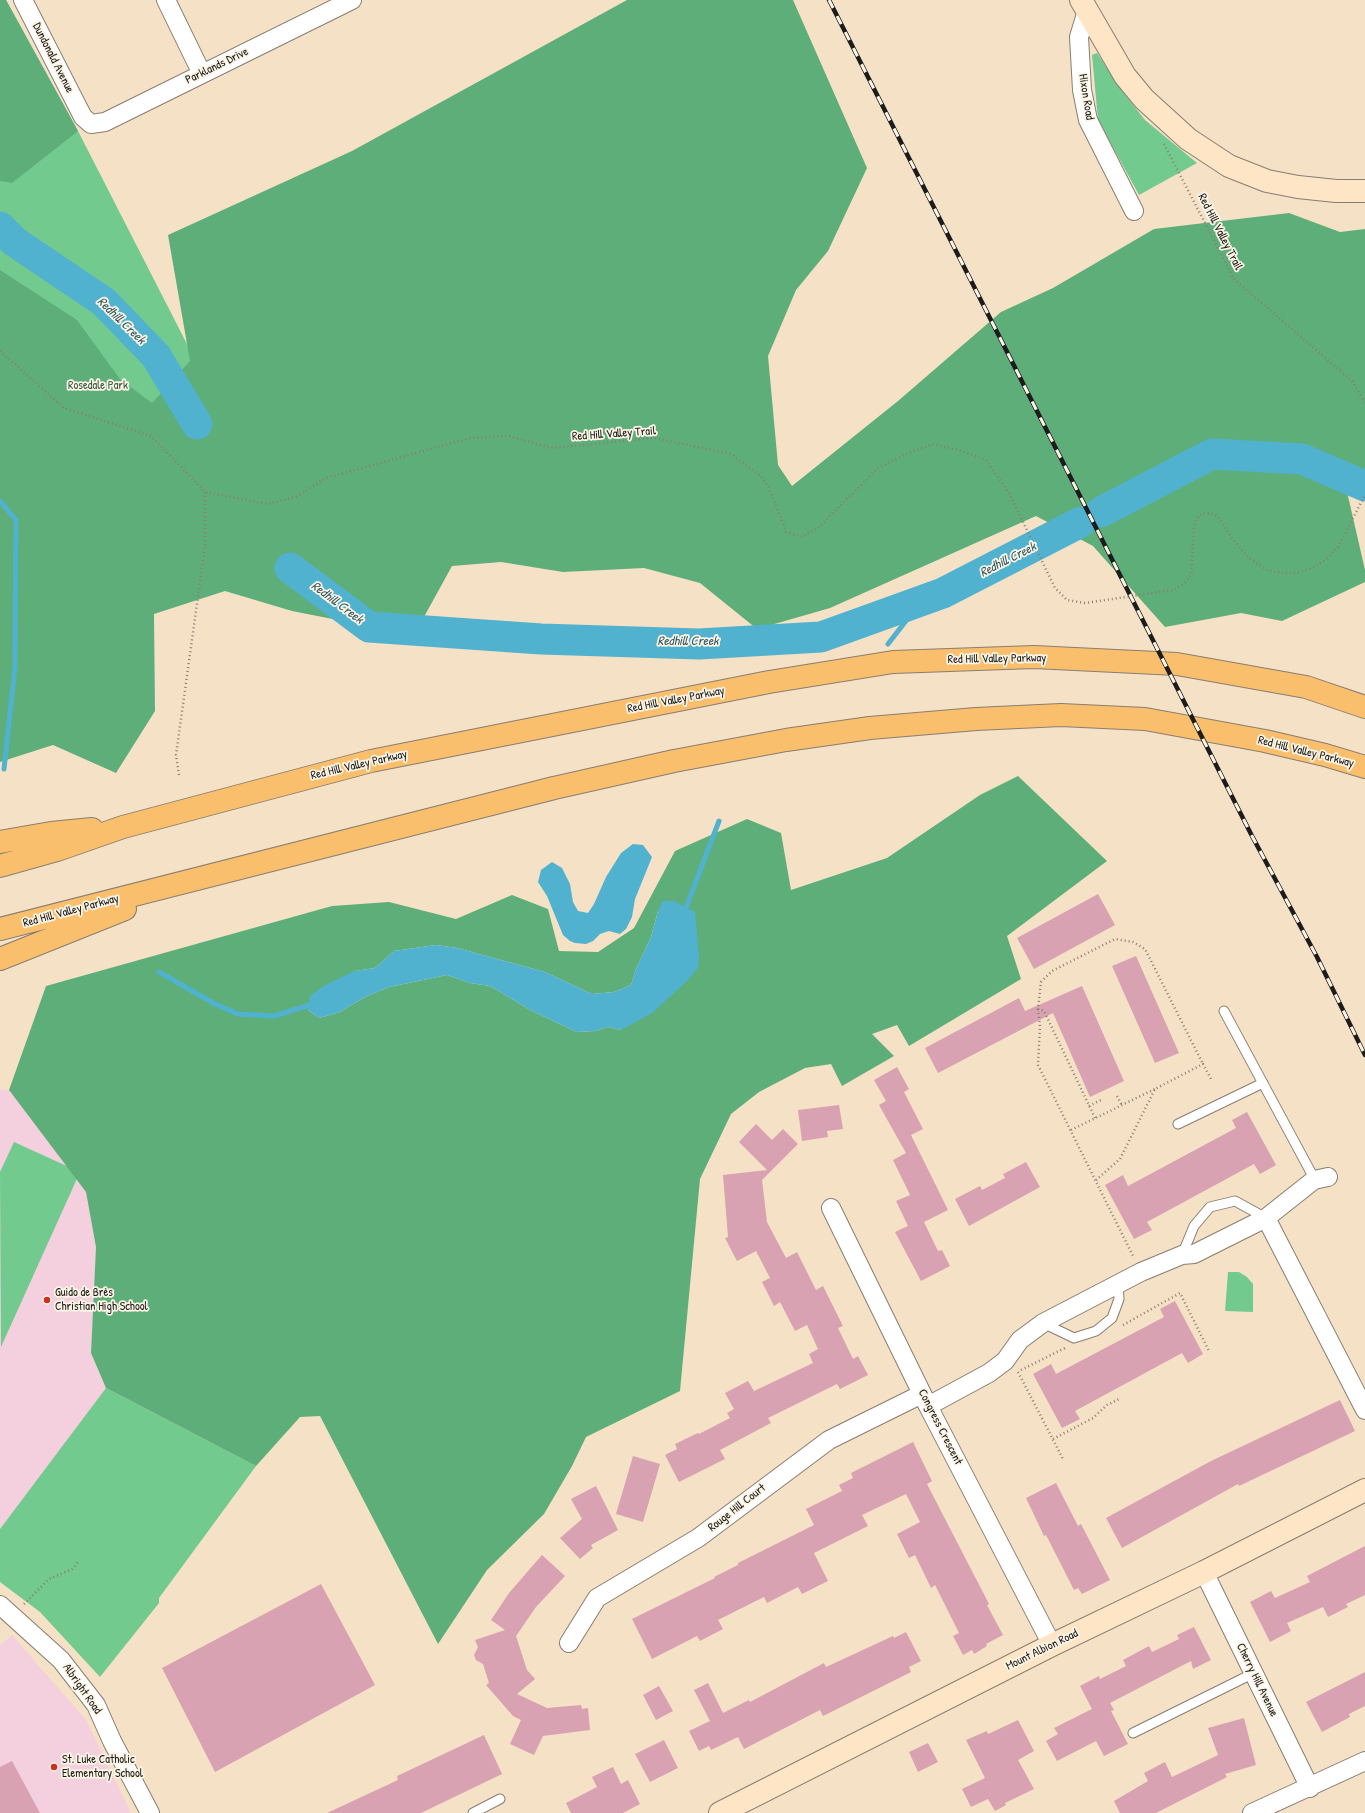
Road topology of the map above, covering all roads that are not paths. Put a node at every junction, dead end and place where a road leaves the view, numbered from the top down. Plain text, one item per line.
1 (23, 0) edge
2 (166, 0) edge
3 (352, 0) edge
4 (1084, 5) edge
5 (202, 74) junction
6 (83, 117) joint
7 (1365, 191) edge
8 (1134, 211) dead end
9 (1365, 707) edge
10 (1365, 767) edge
11 (123, 826) junction
12 (0, 842) edge
13 (0, 866) edge
14 (214, 874) junction
15 (0, 929) edge
16 (0, 959) edge
17 (1224, 1011) dead end
18 (1263, 1083) junction
19 (1178, 1124) dead end
20 (1322, 1178) joint
21 (832, 1208) dead end
22 (1266, 1218) junction
23 (1182, 1255) junction
24 (1118, 1283) junction
25 (1043, 1323) junction
26 (925, 1400) junction
27 (1365, 1410) edge
28 (1365, 1490) edge
29 (1204, 1572) junction
30 (4, 1610) edge
31 (569, 1643) dead end
32 (1052, 1645) junction
33 (1254, 1673) junction
34 (1133, 1733) dead end
35 (1365, 1761) edge
36 (1310, 1788) junction
37 (500, 1799) dead end
38 (150, 1813) edge
39 (473, 1813) edge
40 (720, 1813) edge
41 (1252, 1813) edge

1 - 6 street, Dundonald Avenue
2 - 5 street
3 - 5 street, Parklands Drive
4 - 7 street
4 - 8 street, Hixon Road
5 - 6 street, Parklands Drive
9 - 11 highway, Red Hill Valley Parkway
10 - 14 highway, Red Hill Valley Parkway
11 - 12 highway
11 - 13 highway, Red Hill Valley Parkway
14 - 15 highway, Red Hill Valley Parkway
14 - 16 highway
17 - 18 lane
18 - 19 lane
18 - 20 lane
20 - 22 street, Rouge Hill Court
21 - 26 street, Congress Crescent
22 - 23 street, Rouge Hill Court
22 - 23 lane
22 - 27 street
23 - 24 street, Rouge Hill Court
24 - 25 street, Rouge Hill Court
24 - 25 lane
25 - 26 street, Rouge Hill Court
26 - 31 street, Rouge Hill Court
26 - 32 street, Congress Crescent
28 - 29 street, Mount Albion Road
29 - 32 street, Mount Albion Road
29 - 33 street, Cherry Hill Avenue
30 - 38 street, Albright Road
32 - 40 street, Mount Albion Road
33 - 34 lane
33 - 36 street, Cherry Hill Avenue
35 - 36 street
36 - 41 street
37 - 39 lane

